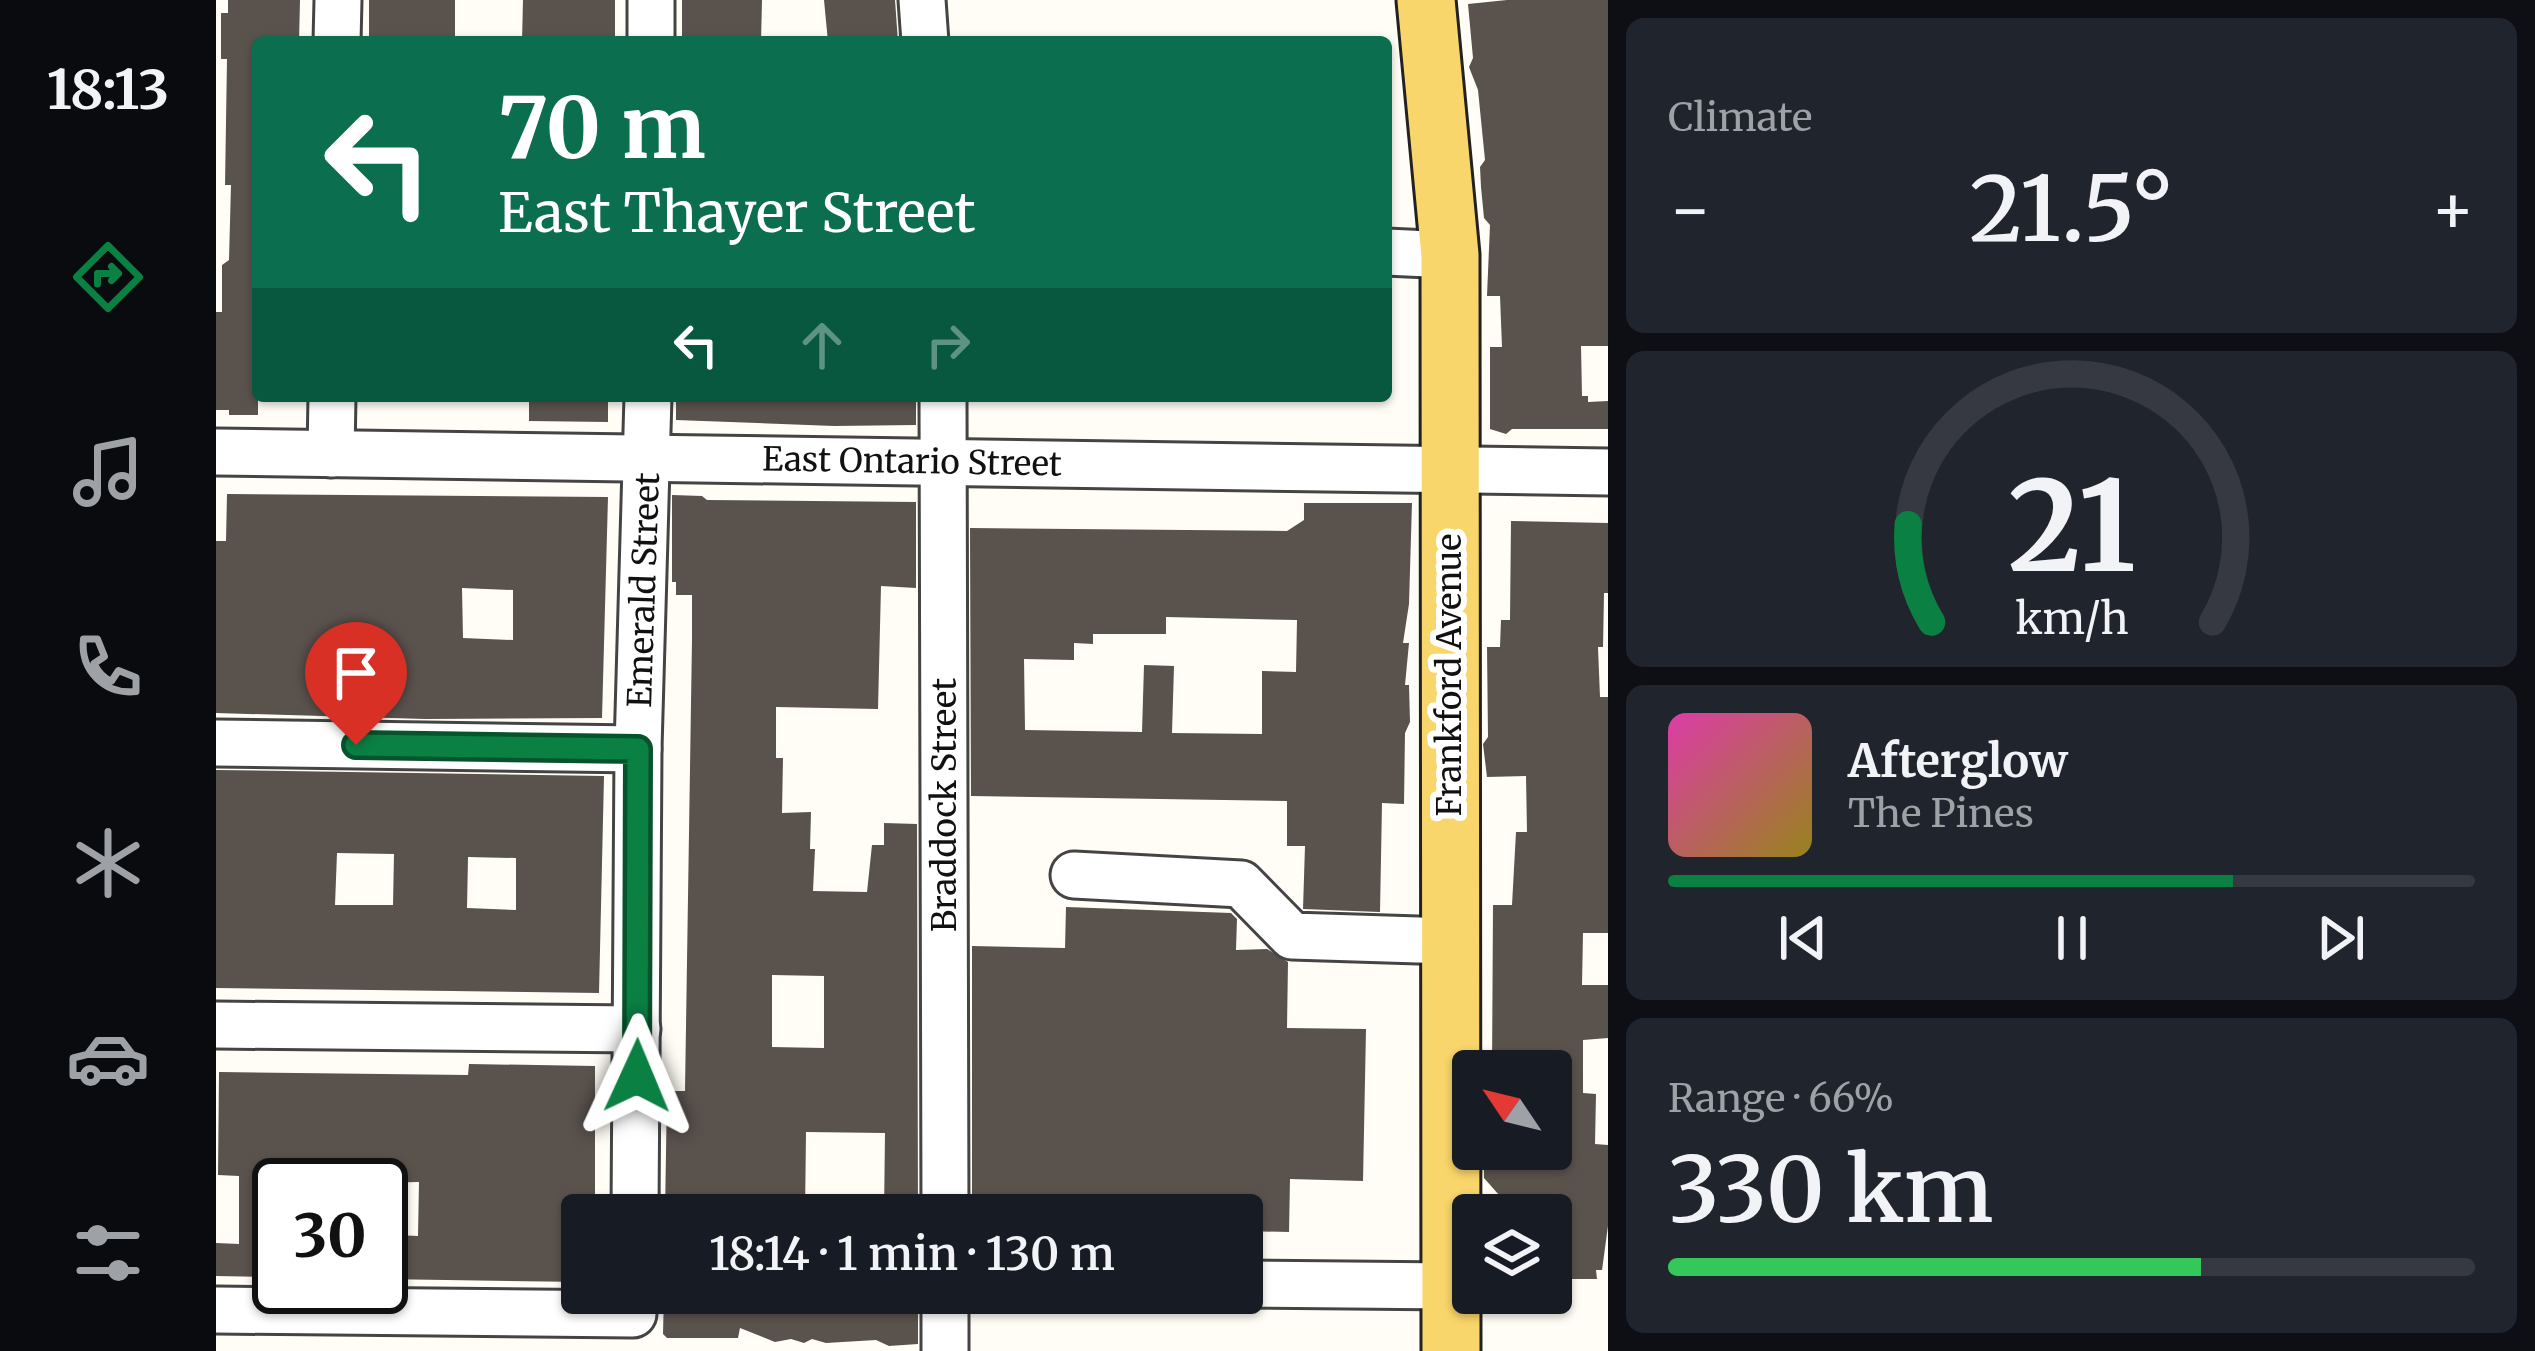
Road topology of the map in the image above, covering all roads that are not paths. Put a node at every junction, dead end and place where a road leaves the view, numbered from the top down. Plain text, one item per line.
1 (338, 0) edge
2 (651, 0) edge
3 (922, 0) edge
4 (1426, 0) edge
5 (337, 36) edge
6 (651, 36) edge
7 (925, 36) edge
8 (1392, 252) edge
9 (1450, 255) junction
10 (332, 402) edge
11 (648, 402) edge
12 (943, 402) edge
13 (216, 452) edge
14 (331, 454) junction
15 (648, 458) junction
16 (944, 461) junction
17 (1448, 469) junction
18 (1608, 472) edge
19 (216, 743) edge
20 (638, 749) junction
21 (1074, 875) dead end
22 (1450, 941) junction
23 (216, 1024) edge
24 (637, 1029) junction
25 (635, 1194) edge
26 (945, 1194) edge
27 (1263, 1284) edge
28 (1452, 1286) junction
29 (216, 1310) edge
30 (945, 1314) edge
31 (634, 1319) edge
32 (945, 1351) edge
33 (1451, 1351) edge

1 - 5 street
2 - 6 street
3 - 7 street
4 - 9 main road, Frankford Avenue
8 - 9 street
9 - 17 main road, Frankford Avenue
10 - 14 street
11 - 15 street, Emerald Street
12 - 16 street, Braddock Street
13 - 14 street, East Ontario Street
14 - 15 street, East Ontario Street
15 - 16 street, East Ontario Street
15 - 20 street, Emerald Street
16 - 17 street, East Ontario Street
16 - 26 street, Braddock Street
17 - 18 street, East Ontario Street
17 - 22 main road, Frankford Avenue
19 - 20 street
20 - 24 street, Emerald Street
21 - 22 street
22 - 28 main road, Frankford Avenue
23 - 24 street
24 - 25 street, Emerald Street
27 - 28 street
28 - 33 main road, Frankford Avenue
29 - 31 street
30 - 32 street

